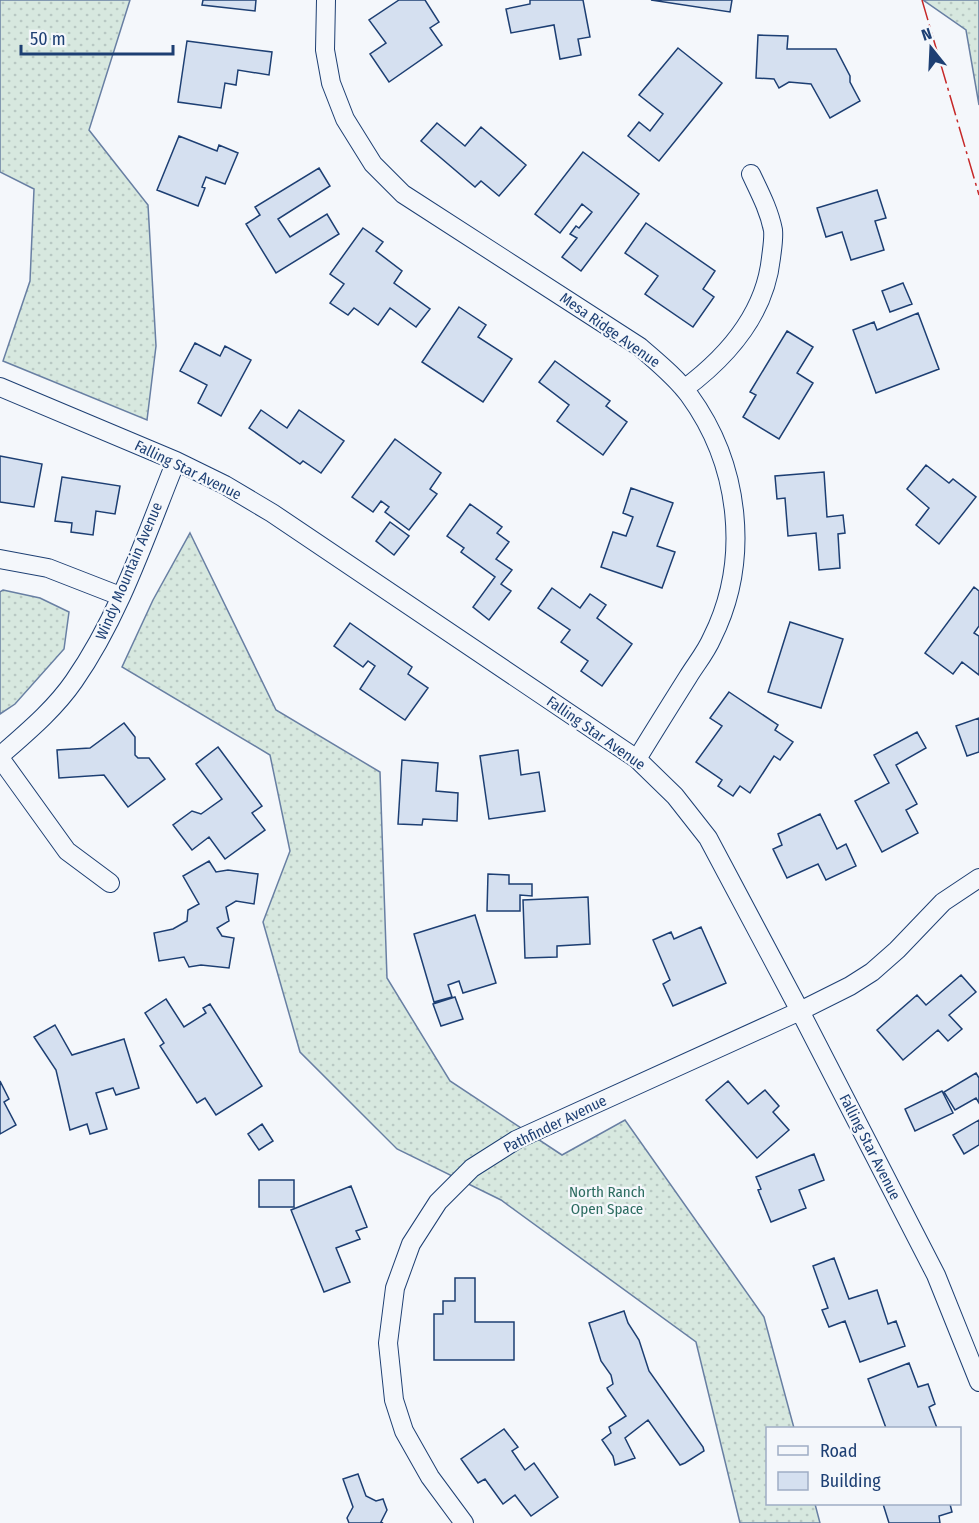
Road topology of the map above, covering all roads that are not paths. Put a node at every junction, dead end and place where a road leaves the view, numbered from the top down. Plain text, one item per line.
1 (326, 0) edge
2 (751, 174) dead end
3 (0, 387) edge
4 (684, 389) junction
5 (176, 461) junction
6 (0, 559) edge
7 (120, 596) junction
8 (0, 757) edge
9 (637, 759) junction
10 (979, 878) edge
11 (110, 883) dead end
12 (800, 1011) junction
13 (979, 1382) edge
14 (464, 1523) edge

1 - 4 street, Mesa Ridge Avenue
2 - 4 street
3 - 5 street, Falling Star Avenue
4 - 9 street, Mesa Ridge Avenue
5 - 7 street, Windy Mountain Avenue
5 - 9 street, Falling Star Avenue
6 - 7 street
7 - 8 street, Windy Mountain Avenue
8 - 11 street
9 - 12 street, Falling Star Avenue
10 - 12 street, Pathfinder Avenue
12 - 13 street, Falling Star Avenue
12 - 14 street, Pathfinder Avenue

